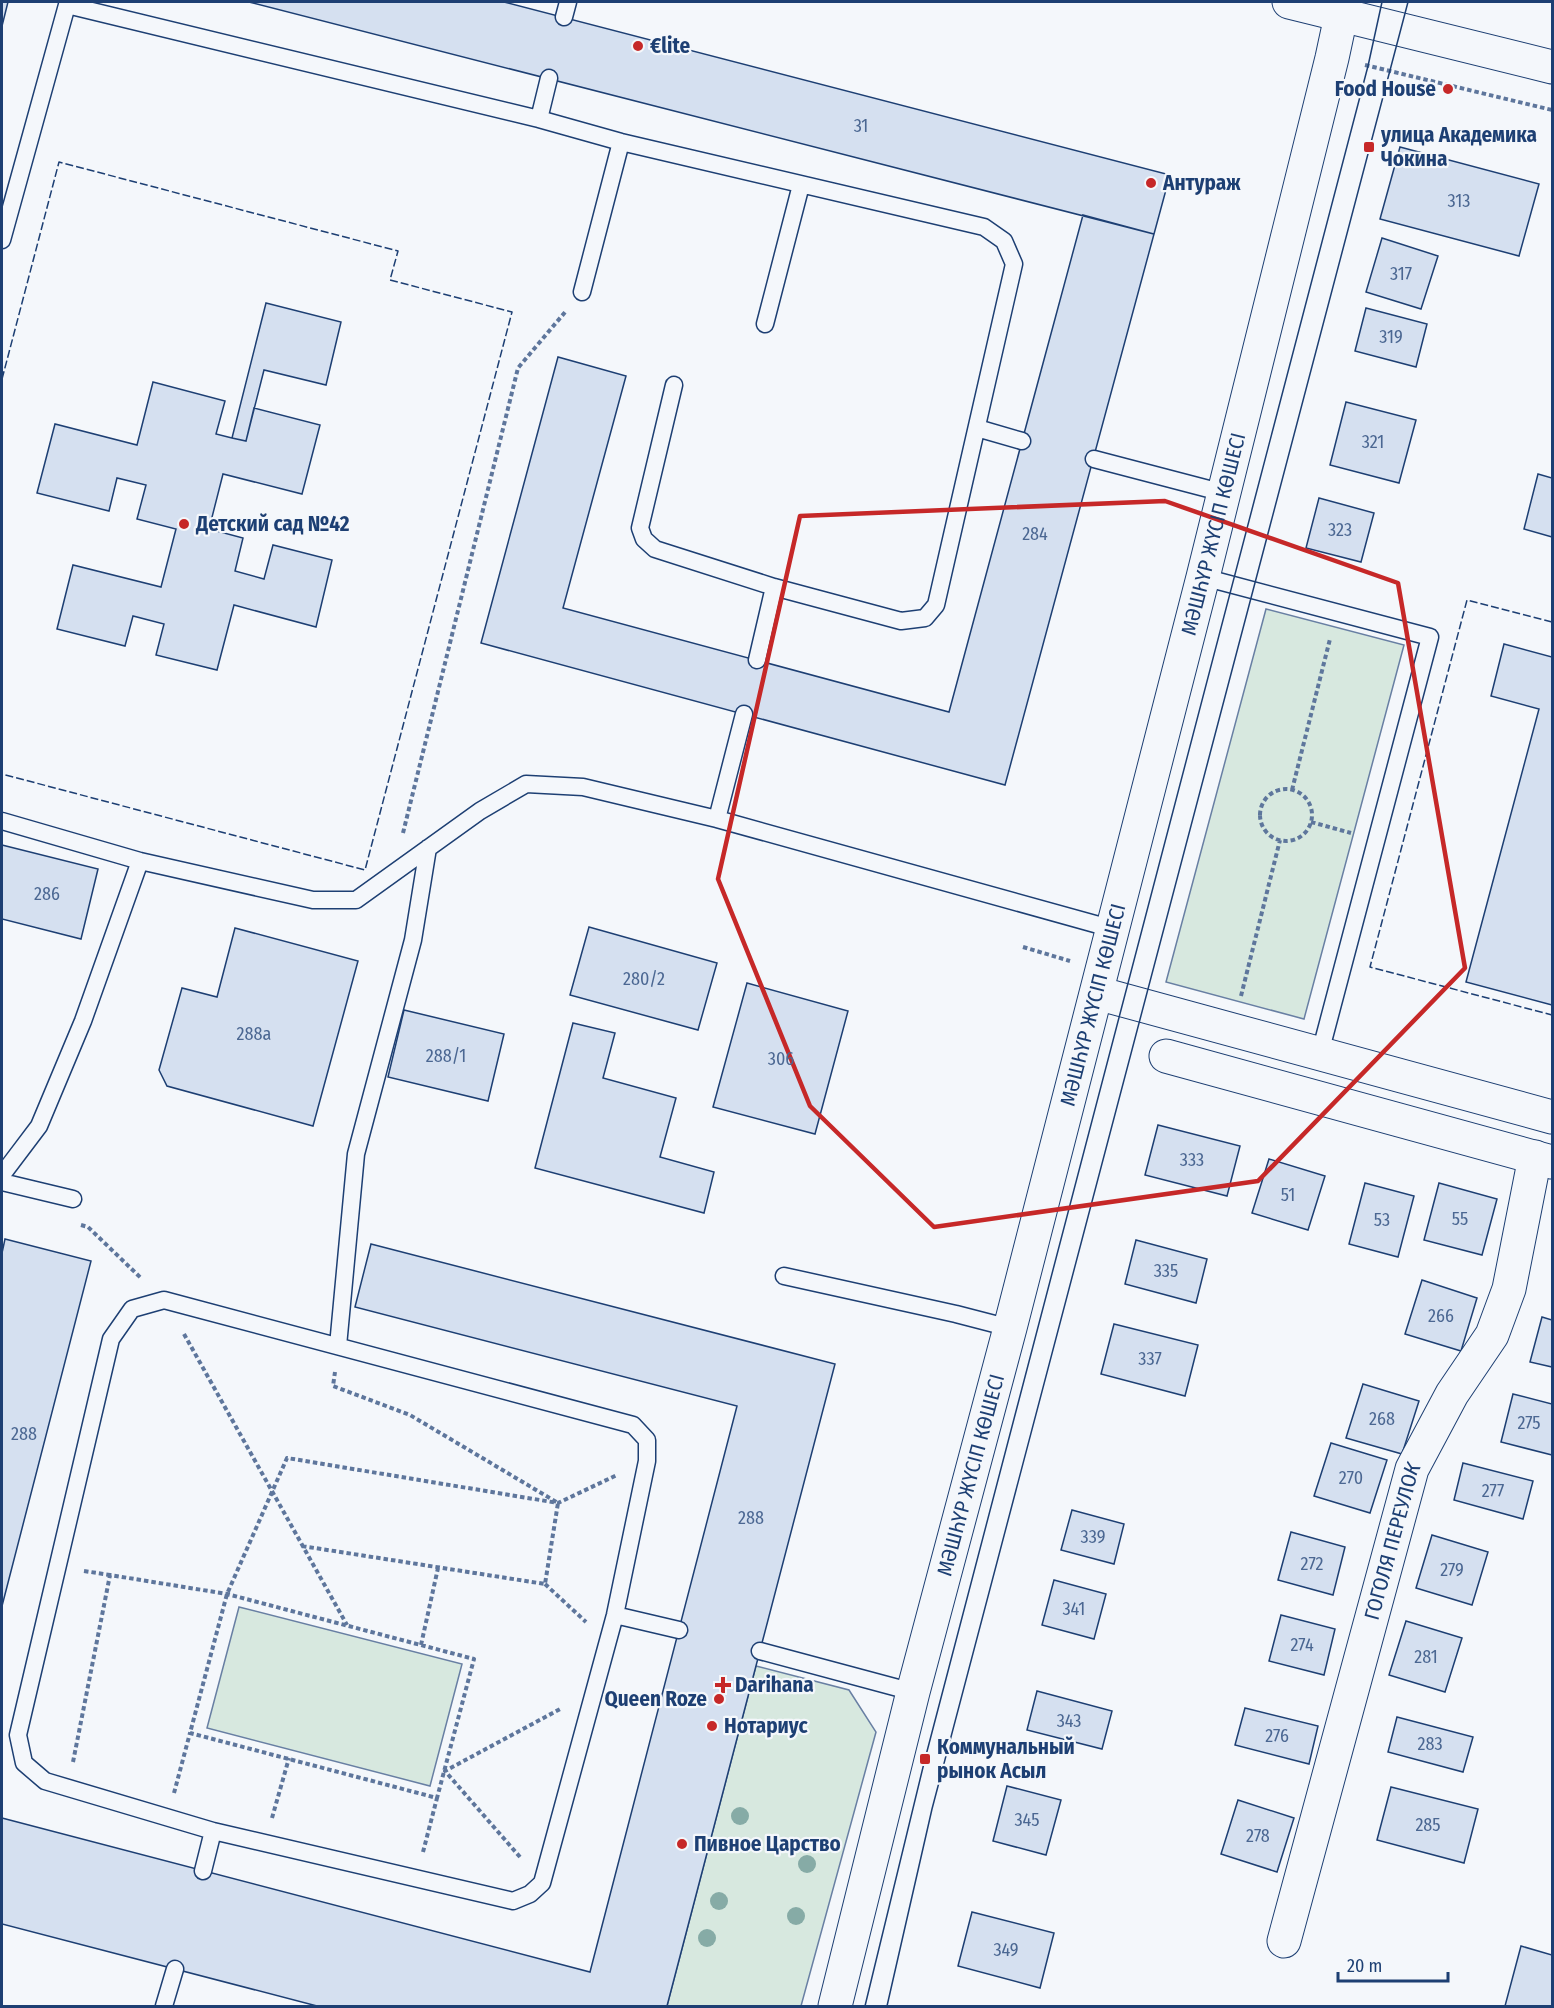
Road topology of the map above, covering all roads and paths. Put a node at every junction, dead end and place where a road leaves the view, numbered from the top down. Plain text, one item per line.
1 (1289, 2) edge
2 (61, 3) edge
3 (1342, 8) edge
4 (1332, 58) junction
5 (1552, 68) edge
6 (549, 78) dead end
7 (1552, 110) edge
8 (539, 119) junction
9 (621, 142) junction
10 (801, 185) junction
11 (2, 240) edge
12 (582, 292) joint
13 (765, 324) dead end
14 (674, 385) dead end
15 (977, 428) junction
16 (1023, 441) dead end
17 (1094, 459) dead end
18 (1224, 493) junction
19 (1203, 577) junction
20 (774, 587) junction
21 (1337, 612) junction
22 (757, 660) dead end
23 (744, 714) dead end
24 (1292, 790) junction
25 (717, 819) junction
26 (2, 821) edge
27 (1311, 822) junction
28 (1280, 840) junction
29 (1376, 840) junction
30 (428, 848) junction
31 (140, 861) junction
32 (392, 874) junction
33 (1113, 929) junction
34 (1023, 947) dead end
35 (1071, 961) dead end
36 (1096, 993) junction
37 (1239, 1001) dead end
38 (1320, 1053) junction
39 (1166, 1056) dead end
40 (1552, 1117) edge
41 (1544, 1159) edge
42 (2, 1175) edge
43 (2, 1182) edge
44 (73, 1199) dead end
45 (77, 1224) dead end
46 (783, 1276) dead end
47 (165, 1300) junction
48 (1010, 1328) junction
49 (338, 1346) junction
50 (647, 1461) junction
51 (272, 1492) junction
52 (558, 1503) junction
53 (302, 1546) junction
54 (438, 1568) junction
55 (545, 1584) junction
56 (227, 1594) junction
57 (615, 1615) junction
58 (347, 1625) junction
59 (679, 1630) dead end
60 (608, 1642) junction
61 (421, 1645) junction
62 (760, 1651) dead end
63 (594, 1690) junction
64 (913, 1692) junction
65 (190, 1733) junction
66 (289, 1758) junction
67 (445, 1771) junction
68 (68, 1788) junction
69 (437, 1798) junction
70 (168, 1818) junction
71 (213, 1831) junction
72 (265, 1843) junction
73 (202, 1870) dead end
74 (416, 1878) junction
75 (542, 1882) junction
76 (1284, 1941) dead end
77 (175, 1969) dead end
78 (164, 2007) edge
79 (835, 2007) edge

1 - 3 street
2 - 8 lane
2 - 11 lane
3 - 4 street, МӘШҺҮР ЖҮСІП КӨШЕСІ
3 - 5 street
4 - 7 path
4 - 18 street, МӘШҺҮР ЖҮСІП КӨШЕСІ
6 - 8 lane
8 - 9 lane
9 - 10 lane
9 - 12 lane
10 - 13 lane
10 - 15 lane
12 - 32 path
14 - 20 lane
15 - 16 lane
15 - 20 lane
17 - 18 lane
18 - 19 street, МӘШҺҮР ЖҮСІП КӨШЕСІ
19 - 21 lane
19 - 33 street, МӘШҺҮР ЖҮСІП КӨШЕСІ
20 - 22 lane
21 - 24 path
21 - 29 lane
23 - 25 lane
24 - 27 path
24 - 28 path
25 - 30 lane
25 - 33 lane
26 - 31 lane
27 - 28 path
27 - 29 path
28 - 37 path
29 - 38 lane
30 - 32 lane
30 - 49 lane
31 - 32 lane
31 - 42 lane
33 - 36 street, МӘШҺҮР ЖҮСІП КӨШЕСІ
34 - 35 path
36 - 38 street
36 - 48 street, МӘШҺҮР ЖҮСІП КӨШЕСІ
38 - 40 street
39 - 41 street
41 - 76 street, ГОГОЛЯ ПЕРЕУЛОК
43 - 44 lane
45 - 47 path
46 - 48 lane
47 - 49 lane
47 - 51 path
47 - 68 lane
48 - 64 street, МӘШҺҮР ЖҮСІП КӨШЕСІ
49 - 50 lane
49 - 52 path
50 - 52 path
50 - 57 lane
51 - 52 path
51 - 53 path
51 - 56 path
52 - 55 path
53 - 54 path
53 - 58 path
54 - 55 path
54 - 61 path
55 - 60 path
56 - 58 path
56 - 65 path
56 - 68 path
57 - 59 lane
57 - 60 lane
58 - 61 path
60 - 63 lane
61 - 67 path
62 - 64 lane
63 - 67 path
63 - 75 lane
64 - 79 street, МӘШҺҮР ЖҮСІП КӨШЕСІ
65 - 66 path
65 - 70 path
66 - 69 path
66 - 72 path
67 - 69 path
67 - 75 path
68 - 70 lane
69 - 74 path
70 - 71 lane
71 - 72 lane
71 - 73 lane
72 - 74 lane
74 - 75 lane
77 - 78 lane

